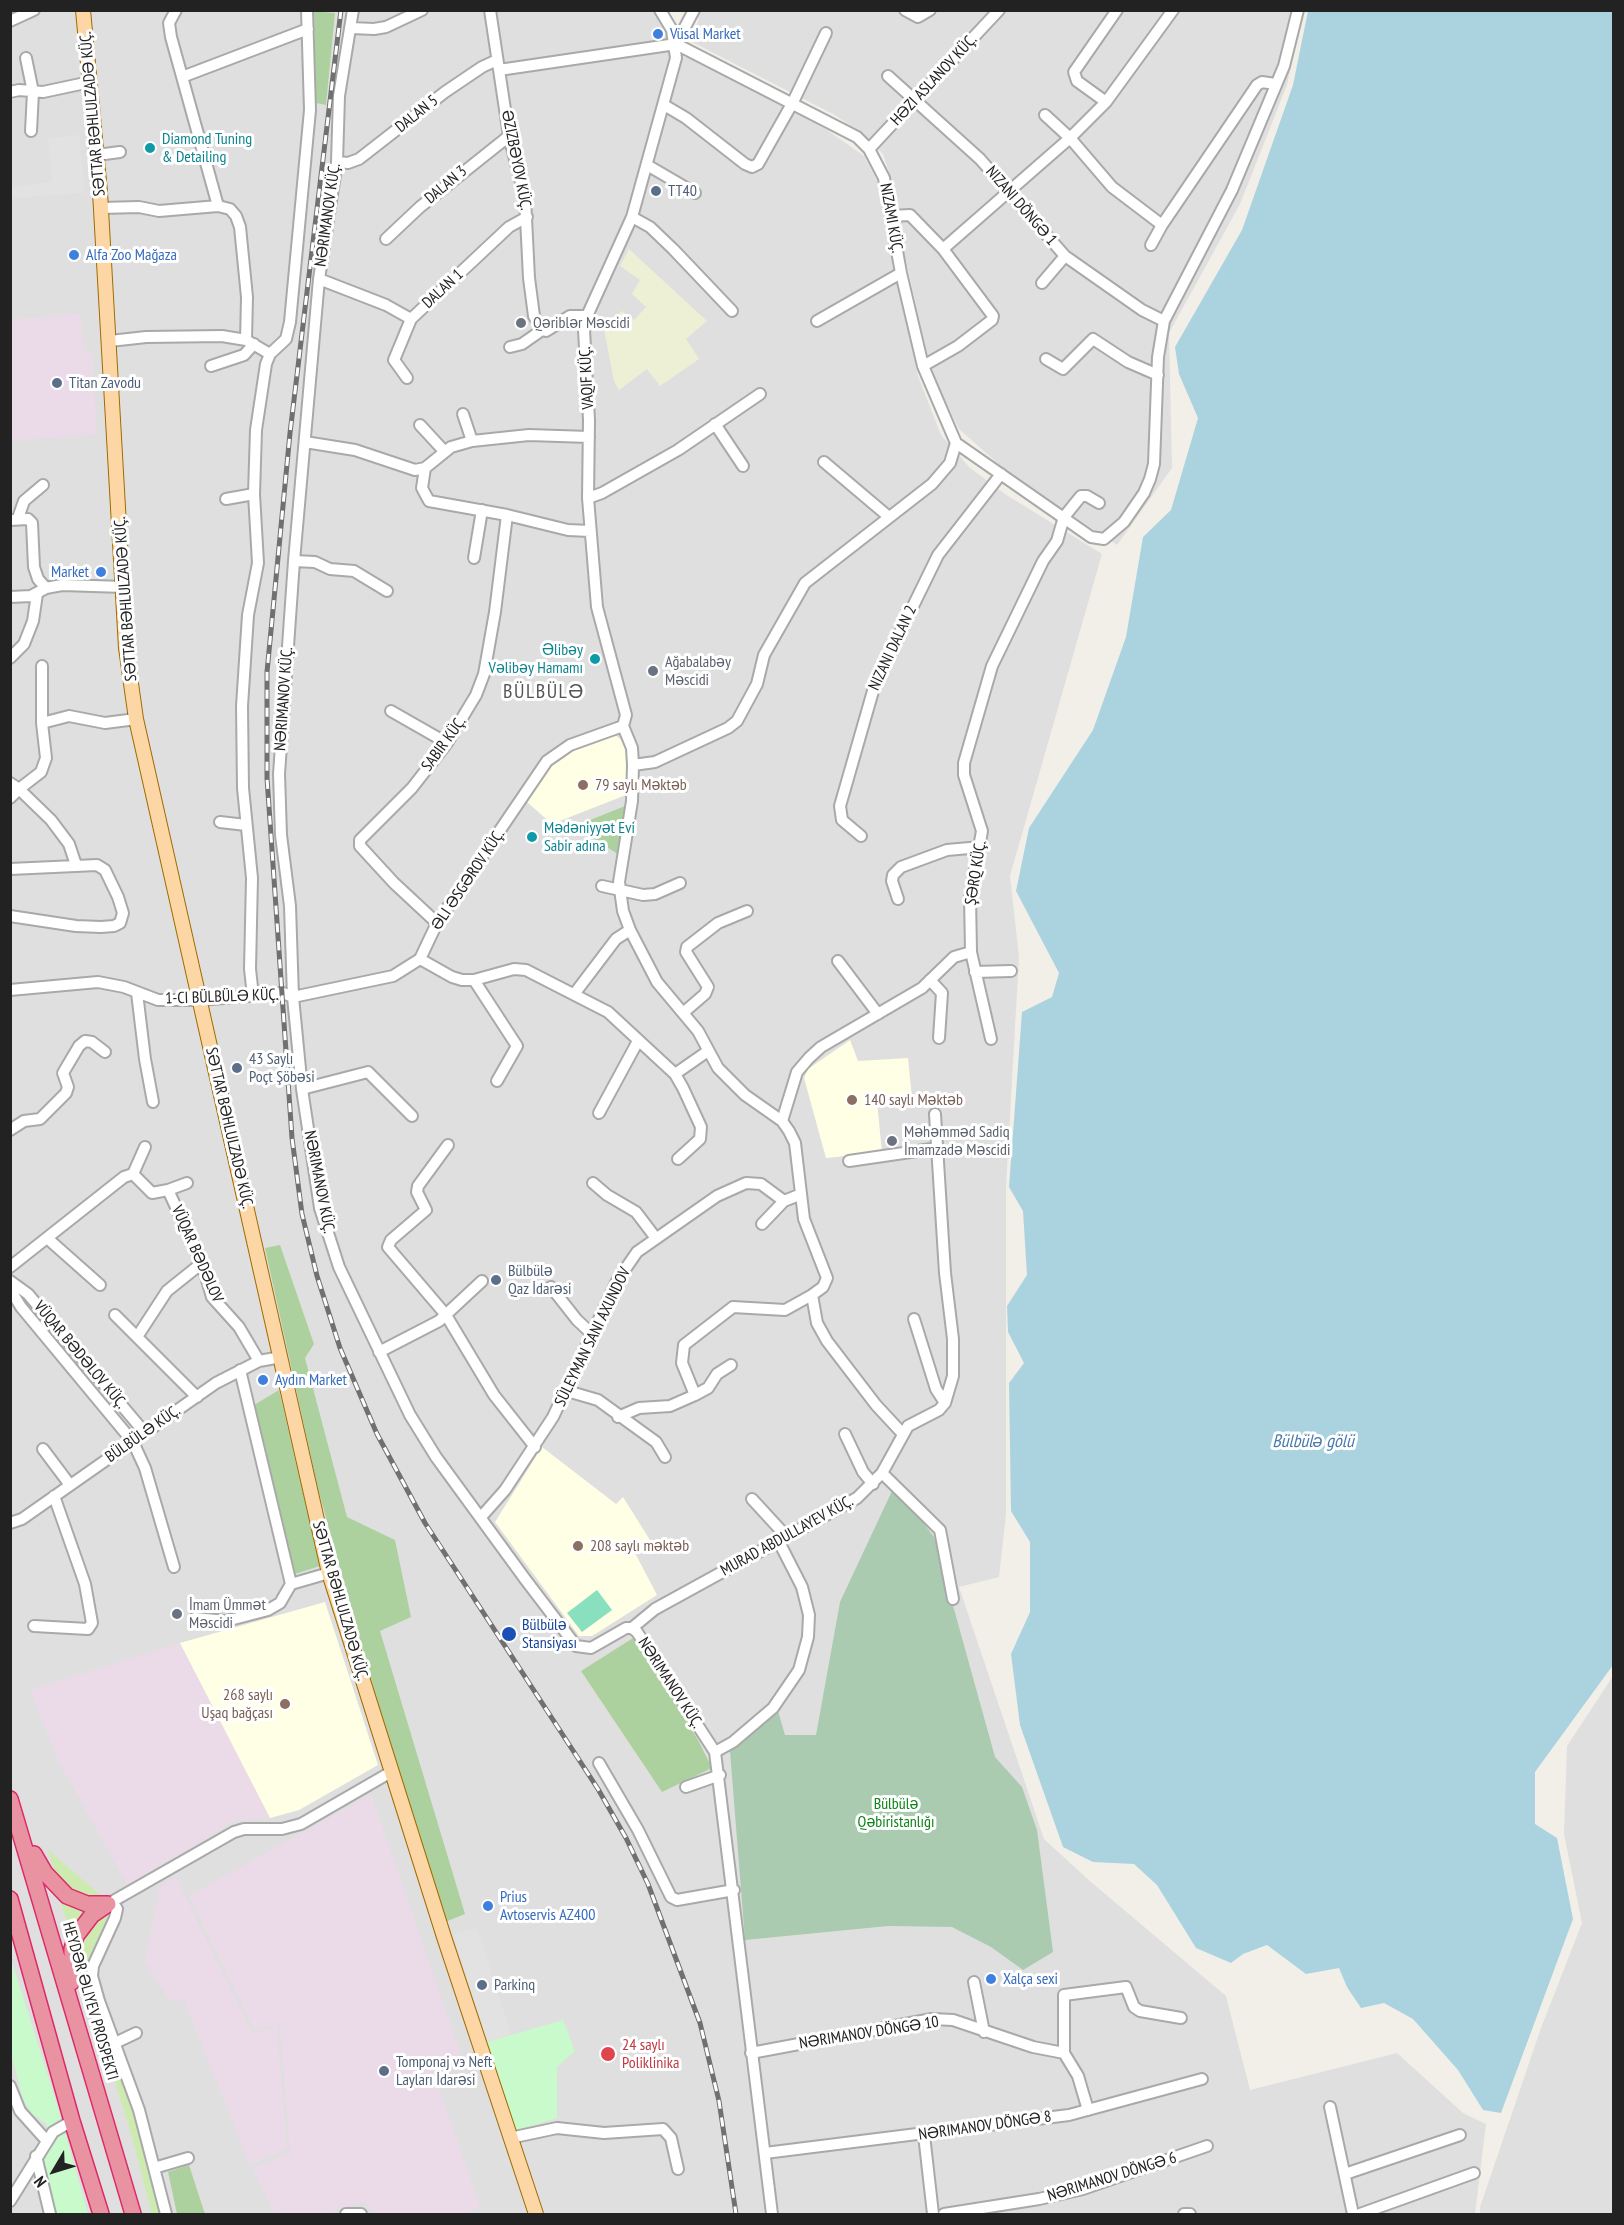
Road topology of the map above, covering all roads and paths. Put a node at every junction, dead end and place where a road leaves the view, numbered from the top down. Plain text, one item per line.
1 (34, 10) edge
2 (83, 10) edge
3 (176, 10) edge
4 (307, 10) edge
5 (353, 10) edge
6 (422, 10) edge
7 (490, 10) edge
8 (660, 10) edge
9 (694, 10) edge
10 (905, 10) edge
11 (999, 10) edge
12 (1117, 10) edge
13 (1173, 10) edge
14 (1298, 10) edge
15 (930, 11) edge
16 (10, 21) edge
17 (351, 28) junction
18 (308, 29) junction
19 (826, 33) dead end
20 (676, 44) junction
21 (26, 58) dead end
22 (498, 65) junction
23 (888, 76) dead end
24 (182, 77) junction
25 (90, 82) junction
26 (1275, 84) junction
27 (10, 92) edge
28 (33, 92) junction
29 (914, 101) junction
30 (793, 102) junction
31 (1106, 102) junction
32 (664, 105) junction
33 (1045, 115) dead end
34 (31, 131) dead end
35 (509, 135) junction
36 (1070, 138) junction
37 (869, 149) junction
38 (120, 152) dead end
39 (97, 155) junction
40 (337, 162) junction
41 (647, 165) junction
42 (1007, 190) junction
43 (695, 193) dead end
44 (218, 206) junction
45 (101, 208) junction
46 (891, 216) junction
47 (527, 217) junction
48 (632, 217) junction
49 (1162, 225) junction
50 (386, 239) dead end
51 (1151, 245) dead end
52 (943, 249) junction
53 (1065, 256) junction
54 (901, 273) junction
55 (319, 279) junction
56 (1042, 283) dead end
57 (732, 311) dead end
58 (586, 315) junction
59 (411, 320) junction
60 (817, 321) dead end
61 (1164, 321) junction
62 (542, 330) junction
63 (110, 340) junction
64 (250, 342) junction
65 (510, 347) dead end
66 (270, 354) junction
67 (1046, 359) dead end
68 (211, 366) dead end
69 (923, 366) junction
70 (1158, 375) junction
71 (407, 378) dead end
72 (760, 394) dead end
73 (463, 414) dead end
74 (715, 424) junction
75 (420, 425) dead end
76 (589, 437) junction
77 (472, 441) junction
78 (305, 442) junction
79 (956, 443) junction
80 (444, 450) junction
81 (824, 462) dead end
82 (743, 466) dead end
83 (425, 468) junction
84 (1001, 474) junction
85 (43, 485) dead end
86 (254, 494) junction
87 (588, 498) junction
88 (225, 499) dead end
89 (1099, 503) dead end
90 (482, 510) junction
91 (507, 515) junction
92 (1064, 517) junction
93 (889, 518) junction
94 (14, 519) edge
95 (590, 531) junction
96 (474, 558) dead end
97 (294, 561) junction
98 (124, 587) junction
99 (41, 591) junction
100 (387, 591) dead end
101 (10, 597) edge
102 (10, 658) edge
103 (42, 666) dead end
104 (391, 711) dead end
105 (136, 719) junction
106 (42, 723) junction
107 (623, 726) junction
108 (447, 743) junction
109 (633, 765) junction
110 (15, 786) edge
111 (10, 798) edge
112 (220, 822) dead end
113 (246, 825) junction
114 (861, 836) dead end
115 (981, 847) junction
116 (76, 865) junction
117 (10, 869) edge
118 (680, 883) dead end
119 (602, 886) dead end
120 (619, 889) junction
121 (898, 899) dead end
122 (747, 911) dead end
123 (10, 915) edge
124 (437, 923) junction
125 (630, 930) junction
126 (971, 952) junction
127 (420, 959) junction
128 (838, 961) dead end
129 (1011, 971) dead end
130 (975, 972) junction
131 (474, 980) junction
132 (930, 980) junction
133 (10, 990) edge
134 (137, 993) junction
135 (575, 993) junction
136 (253, 996) junction
137 (292, 997) junction
138 (200, 1000) junction
139 (682, 1013) junction
140 (878, 1014) junction
141 (939, 1038) dead end
142 (991, 1039) dead end
143 (638, 1041) junction
144 (708, 1051) junction
145 (105, 1052) dead end
146 (675, 1074) junction
147 (497, 1081) dead end
148 (302, 1089) junction
149 (153, 1102) dead end
150 (599, 1113) dead end
151 (935, 1114) dead end
152 (412, 1116) dead end
153 (782, 1121) junction
154 (10, 1131) edge
155 (448, 1145) dead end
156 (145, 1147) dead end
157 (938, 1149) junction
158 (678, 1159) dead end
159 (849, 1161) dead end
160 (133, 1174) junction
161 (187, 1183) dead end
162 (593, 1183) dead end
163 (168, 1190) junction
164 (799, 1195) junction
165 (784, 1201) junction
166 (762, 1224) dead end
167 (655, 1237) junction
168 (47, 1238) junction
169 (202, 1263) junction
170 (10, 1267) edge
171 (10, 1281) edge
172 (482, 1281) dead end
173 (100, 1285) dead end
174 (551, 1287) dead end
175 (10, 1289) edge
176 (813, 1295) junction
177 (115, 1315) dead end
178 (446, 1315) junction
179 (914, 1320) dead end
180 (592, 1334) junction
181 (137, 1337) junction
182 (379, 1352) junction
183 (281, 1357) junction
184 (259, 1361) junction
185 (731, 1365) dead end
186 (240, 1370) junction
187 (567, 1391) junction
188 (695, 1395) junction
189 (196, 1397) junction
190 (945, 1403) junction
191 (618, 1417) junction
192 (145, 1433) junction
193 (902, 1433) junction
194 (845, 1434) dead end
195 (133, 1442) junction
196 (535, 1447) junction
197 (43, 1449) dead end
198 (664, 1457) dead end
199 (882, 1473) junction
200 (873, 1484) junction
201 (70, 1485) junction
202 (54, 1496) junction
203 (752, 1499) dead end
204 (481, 1517) junction
205 (10, 1523) edge
206 (782, 1538) junction
207 (174, 1567) dead end
208 (329, 1573) junction
209 (291, 1584) junction
210 (953, 1599) dead end
211 (195, 1618) dead end
212 (34, 1626) dead end
213 (632, 1628) junction
214 (715, 1752) junction
215 (599, 1763) dead end
216 (391, 1772) junction
217 (720, 1775) junction
218 (686, 1787) dead end
219 (12, 1805) edge
220 (734, 1890) junction
221 (10, 1899) edge
222 (110, 1903) junction
223 (974, 1983) dead end
224 (1181, 2018) dead end
225 (984, 2032) junction
226 (136, 2033) dead end
227 (115, 2043) junction
228 (751, 2053) junction
229 (1064, 2053) junction
230 (88, 2058) junction
231 (1202, 2079) dead end
232 (10, 2085) edge
233 (1330, 2107) dead end
234 (1088, 2110) junction
235 (72, 2121) junction
236 (924, 2135) junction
237 (1460, 2135) dead end
238 (510, 2138) junction
239 (46, 2140) junction
240 (1208, 2146) dead end
241 (765, 2153) junction
242 (36, 2156) junction
243 (188, 2158) dead end
244 (154, 2168) junction
245 (678, 2169) dead end
246 (1474, 2173) dead end
247 (1345, 2174) junction
248 (10, 2200) edge
249 (50, 2214) edge
250 (101, 2214) edge
251 (133, 2214) edge
252 (166, 2214) edge
253 (346, 2214) edge
254 (361, 2214) edge
255 (536, 2214) edge
256 (772, 2214) edge
257 (933, 2214) edge
258 (944, 2214) edge
259 (1184, 2214) edge
260 (1190, 2214) edge
261 (1353, 2214) edge
262 (1360, 2214) edge

1 - 16 street
2 - 25 main road, SƏTTAR BƏHLULZADƏ KÜÇ.
3 - 24 street
4 - 18 street, NƏRIMANOV KÜÇ.
5 - 17 street, NƏRIMANOV KÜÇ.
6 - 17 street
7 - 22 street, ƏZIZBƏYOV KÜÇ.
8 - 20 street
9 - 20 street, VAQIF KÜÇ.
10 - 15 street
11 - 29 street, HƏZI ASLANOV KÜÇ.
12 - 31 street
13 - 31 street
14 - 26 street
17 - 40 street, NƏRIMANOV KÜÇ.
18 - 24 street
18 - 66 street, NƏRIMANOV KÜÇ.
19 - 30 street
20 - 22 street
20 - 30 street, NIZAMI KÜÇ.
20 - 32 street, VAQIF KÜÇ.
21 - 28 street
22 - 35 street, ƏZIZBƏYOV KÜÇ.
22 - 40 street, DALAN 5
23 - 29 street, NIZANI DÖNGƏ 1
24 - 44 street
25 - 28 street
25 - 39 main road, SƏTTAR BƏHLULZADƏ KÜÇ.
26 - 49 street
26 - 61 street
27 - 28 street
28 - 34 street
29 - 37 street, HƏZI ASLANOV KÜÇ.
29 - 42 street, NIZANI DÖNGƏ 1
30 - 32 street
30 - 37 street, NIZAMI KÜÇ.
31 - 36 street
32 - 41 street, VAQIF KÜÇ.
33 - 36 street
35 - 47 street, ƏZIZBƏYOV KÜÇ.
35 - 50 street, DALAN 3
36 - 42 street
36 - 49 street
37 - 46 street, NIZAMI KÜÇ.
38 - 39 street
39 - 45 main road, SƏTTAR BƏHLULZADƏ KÜÇ.
40 - 55 street, NƏRIMANOV KÜÇ.
41 - 43 street
41 - 48 street, VAQIF KÜÇ.
42 - 52 street
42 - 53 street, NIZANI DÖNGƏ 1
44 - 45 street
44 - 64 street
45 - 63 main road, SƏTTAR BƏHLULZADƏ KÜÇ.
46 - 52 street
46 - 54 street, NIZAMI KÜÇ.
47 - 59 street, DALAN 1
47 - 62 street, ƏZIZBƏYOV KÜÇ.
48 - 57 street
48 - 58 street, VAQIF KÜÇ.
49 - 51 street
52 - 69 street
53 - 56 street
53 - 61 street, NIZANI DÖNGƏ 1
54 - 60 street
54 - 69 street, NIZAMI KÜÇ.
55 - 59 street
55 - 78 street, NƏRIMANOV KÜÇ.
58 - 62 street
58 - 76 street, VAQIF KÜÇ.
59 - 71 street, DALAN 1
61 - 70 street
62 - 65 street
63 - 64 street
63 - 98 main road, SƏTTAR BƏHLULZADƏ KÜÇ.
64 - 66 street
64 - 68 street
66 - 86 street, NƏRIMANOV KÜÇ.
67 - 70 street
69 - 79 street, NIZAMI KÜÇ.
70 - 92 street
72 - 74 street
73 - 77 street
74 - 82 street
74 - 87 street
75 - 80 street
76 - 77 street
76 - 87 street, VAQIF KÜÇ.
77 - 80 street
78 - 83 street
78 - 97 street, NƏRIMANOV KÜÇ.
79 - 84 street
79 - 93 street
80 - 83 street
81 - 93 street
83 - 90 street
84 - 92 street
84 - 114 street, NIZANI DALAN 2
85 - 94 street
86 - 88 street
86 - 113 street, NƏRIMANOV KÜÇ.
87 - 95 street, VAQIF KÜÇ.
89 - 92 street
90 - 91 street
90 - 96 street
91 - 95 street
91 - 108 street, SABIR KÜÇ.
92 - 115 street, ŞƏRQ KÜÇ.
93 - 109 street
94 - 99 street
95 - 107 street, VAQIF KÜÇ.
97 - 100 street
97 - 137 street, NƏRIMANOV KÜÇ.
98 - 99 street
98 - 105 main road, SƏTTAR BƏHLULZADƏ KÜÇ.
99 - 101 street
99 - 102 street
103 - 106 street
104 - 108 street
105 - 106 street
105 - 138 main road, SƏTTAR BƏHLULZADƏ KÜÇ.
106 - 110 street
107 - 109 street, VAQIF KÜÇ.
107 - 124 street, ƏLI ƏSGƏROV KÜÇ.
108 - 124 street, SABIR KÜÇ.
109 - 120 street, VAQIF KÜÇ.
110 - 111 street
110 - 116 street
112 - 113 street
113 - 136 street, NƏRIMANOV KÜÇ.
115 - 121 street
115 - 126 street, ŞƏRQ KÜÇ.
116 - 117 street
116 - 123 street
118 - 120 street
119 - 120 street
120 - 125 street
122 - 139 street
124 - 127 street, ƏLI ƏSGƏROV KÜÇ.
125 - 135 street
125 - 139 street
126 - 130 street, ŞƏRQ KÜÇ.
126 - 132 street
127 - 131 street
127 - 137 street
128 - 140 street
129 - 130 street
130 - 142 street, ŞƏRQ KÜÇ.
131 - 135 street
131 - 147 street
132 - 140 street
132 - 141 street
133 - 134 street, 1-CI BÜLBÜLƏ KÜÇ.
134 - 138 street, 1-CI BÜLBÜLƏ KÜÇ.
134 - 149 street
135 - 143 street
136 - 137 street, 1-CI BÜLBÜLƏ KÜÇ.
136 - 138 street, 1-CI BÜLBÜLƏ KÜÇ.
137 - 148 street, NƏRIMANOV KÜÇ.
138 - 183 main road, SƏTTAR BƏHLULZADƏ KÜÇ.
139 - 144 street
140 - 153 street
143 - 146 street
143 - 150 street
144 - 146 street
144 - 153 street
145 - 154 street
146 - 158 street
148 - 152 street
148 - 182 street, NƏRIMANOV KÜÇ.
151 - 157 street
153 - 164 street
155 - 178 street
156 - 160 street
157 - 159 street
157 - 190 street
160 - 163 street, VÜQAR BƏDƏLOV
160 - 168 street
161 - 163 street
162 - 167 street
163 - 169 street, VÜQAR BƏDƏLOV
164 - 165 street
164 - 176 street
165 - 166 street
165 - 167 street, SÜLEYMAN SANI AXUNDOV
167 - 180 street, SÜLEYMAN SANI AXUNDOV
168 - 170 street
168 - 173 street
169 - 181 street
169 - 184 street, VÜQAR BƏDƏLOV
171 - 192 street, VÜQAR BƏDƏLOV KÜÇ.
172 - 178 street
174 - 180 street
175 - 195 street
176 - 188 street
176 - 193 street
177 - 181 street
178 - 182 street
178 - 196 street
179 - 190 street
180 - 187 street, SÜLEYMAN SANI AXUNDOV
181 - 189 street
182 - 204 street, NƏRIMANOV KÜÇ.
183 - 184 street, BÜLBÜLƏ KÜÇ.
183 - 208 main road, SƏTTAR BƏHLULZADƏ KÜÇ.
184 - 186 street, BÜLBÜLƏ KÜÇ.
185 - 188 street
186 - 189 street, BÜLBÜLƏ KÜÇ.
186 - 209 street
187 - 191 street
187 - 196 street, SÜLEYMAN SANI AXUNDOV
188 - 191 street
189 - 192 street, BÜLBÜLƏ KÜÇ.
190 - 193 street, MURAD ABDULLAYEV KÜÇ.
191 - 198 street
192 - 195 street, BÜLBÜLƏ KÜÇ.
193 - 199 street, MURAD ABDULLAYEV KÜÇ.
194 - 200 street
195 - 201 street, BÜLBÜLƏ KÜÇ.
195 - 207 street
196 - 204 street, SÜLEYMAN SANI AXUNDOV
197 - 201 street
199 - 200 street, MURAD ABDULLAYEV KÜÇ.
199 - 210 street
200 - 206 street, MURAD ABDULLAYEV KÜÇ.
201 - 202 street, BÜLBÜLƏ KÜÇ.
202 - 205 street, BÜLBÜLƏ KÜÇ.
202 - 212 street
203 - 206 street
204 - 213 street, NƏRIMANOV KÜÇ.
206 - 213 street, MURAD ABDULLAYEV KÜÇ.
206 - 214 street
208 - 209 street
208 - 216 main road, SƏTTAR BƏHLULZADƏ KÜÇ.
209 - 211 street
213 - 214 street, NƏRIMANOV KÜÇ.
214 - 217 street, NƏRIMANOV KÜÇ.
215 - 220 street
216 - 222 street
216 - 238 main road, SƏTTAR BƏHLULZADƏ KÜÇ.
217 - 218 street
217 - 220 street, NƏRIMANOV KÜÇ.
219 - 222 highway
219 - 230 highway, HEYDƏR ƏLIYEV PROSPEKTI
220 - 228 street, NƏRIMANOV KÜÇ.
221 - 235 highway
222 - 227 street
222 - 230 highway
223 - 225 street
224 - 229 street
225 - 228 street, NƏRIMANOV DÖNGƏ 10
225 - 229 street, NƏRIMANOV DÖNGƏ 10
226 - 227 street
227 - 244 street
228 - 241 street, NƏRIMANOV KÜÇ.
229 - 234 street
230 - 251 highway, HEYDƏR ƏLIYEV PROSPEKTI
231 - 234 street, NƏRIMANOV DÖNGƏ 8
232 - 239 street
233 - 247 street
234 - 236 street, NƏRIMANOV DÖNGƏ 8
235 - 239 street
235 - 250 highway
236 - 241 street, NƏRIMANOV DÖNGƏ 8
236 - 257 street
237 - 247 street
238 - 245 street
238 - 255 main road, SƏTTAR BƏHLULZADƏ KÜÇ.
239 - 242 street
240 - 258 street, NƏRIMANOV DÖNGƏ 6
241 - 256 street, NƏRIMANOV KÜÇ.
242 - 248 street
242 - 249 street
243 - 244 street
244 - 252 street
246 - 262 street
247 - 261 street
253 - 254 street
259 - 260 street

